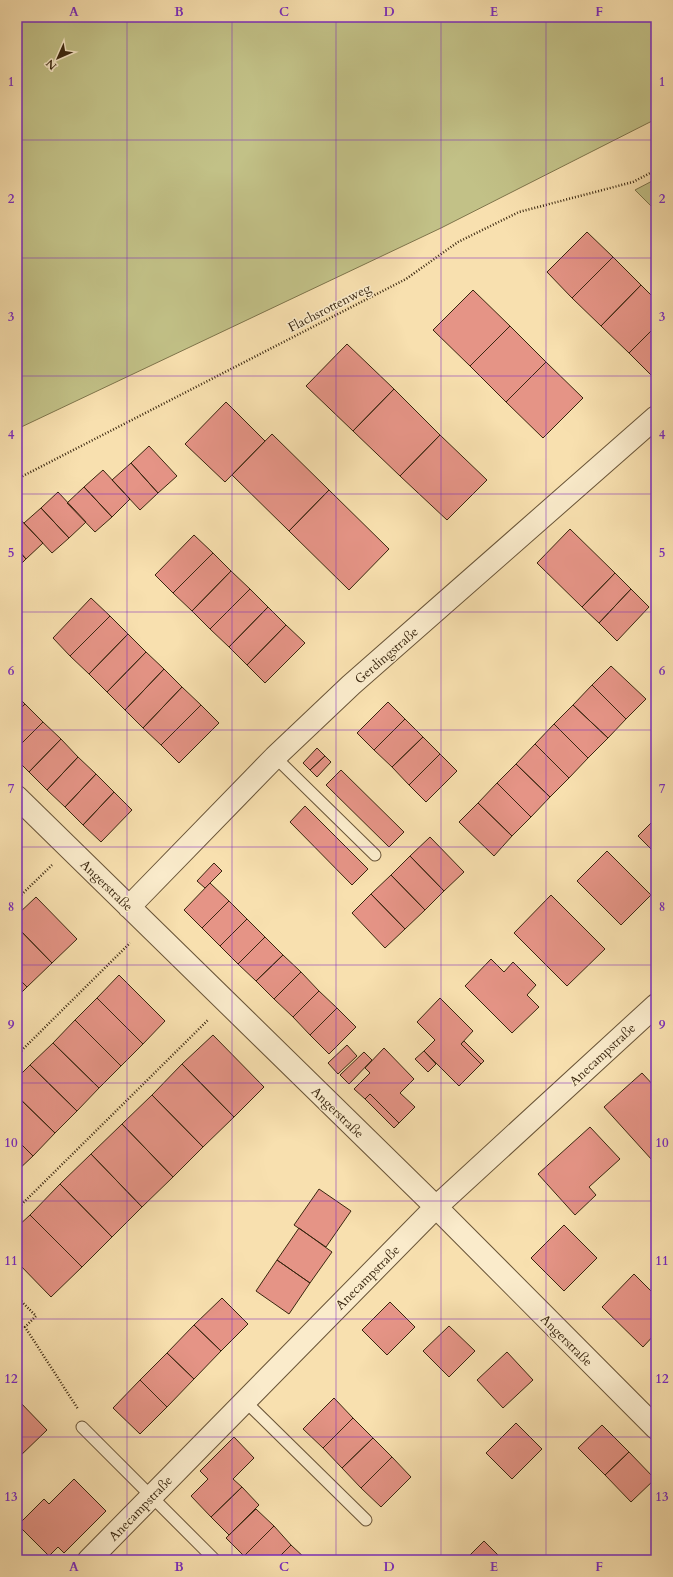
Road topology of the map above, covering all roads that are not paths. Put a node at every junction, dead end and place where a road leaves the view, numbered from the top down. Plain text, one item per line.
1 (656, 417) edge
2 (275, 757) junction
3 (17, 798) edge
4 (375, 856) dead end
5 (129, 907) junction
6 (656, 1005) edge
7 (436, 1207) junction
8 (245, 1401) junction
9 (82, 1427) road end
10 (656, 1428) edge
11 (152, 1496) junction
12 (366, 1520) dead end
13 (89, 1560) edge
14 (215, 1560) edge

1 - 2 street, Gerdingstraße
2 - 4 lane
2 - 5 street, Gerdingstraße
3 - 5 street, Angerstraße
5 - 7 street, Angerstraße
6 - 7 street, Anecampstraße
7 - 8 street, Anecampstraße
7 - 10 street, Angerstraße
8 - 11 street, Anecampstraße
8 - 12 lane
9 - 11 lane
11 - 13 street, Anecampstraße
11 - 14 lane

